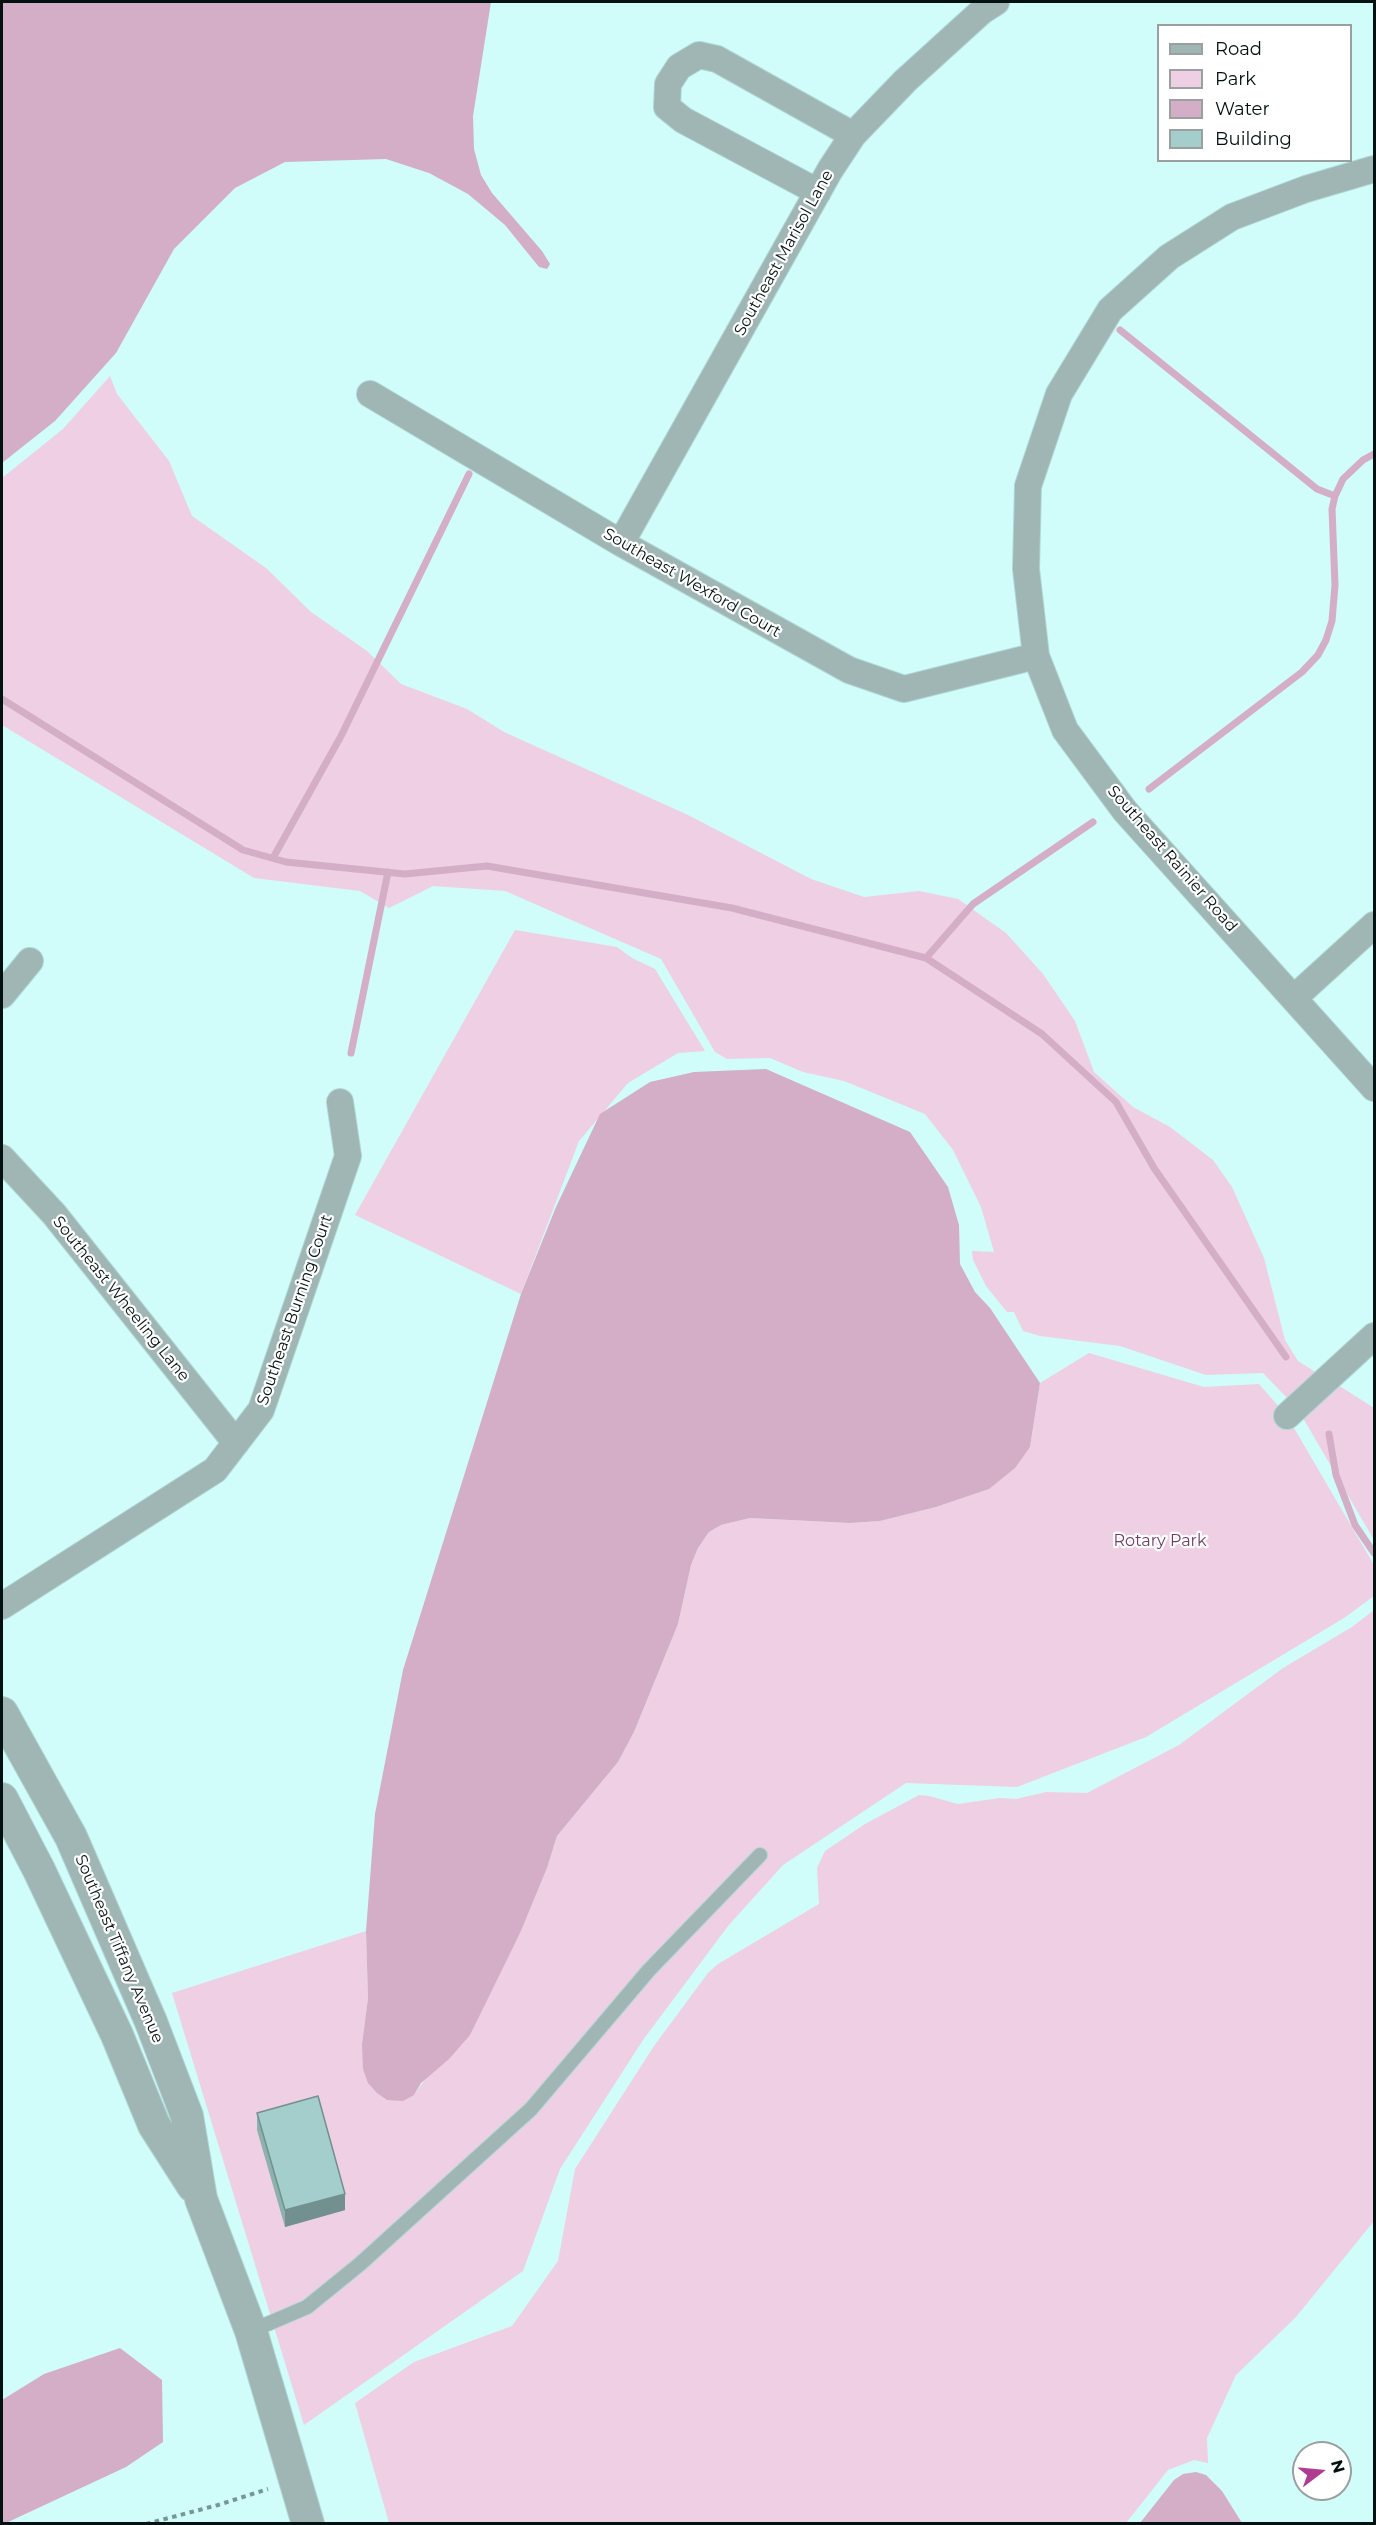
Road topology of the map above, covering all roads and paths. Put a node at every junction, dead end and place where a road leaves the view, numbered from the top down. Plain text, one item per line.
1 (996, 2) edge
2 (853, 135) junction
3 (1374, 169) edge
4 (818, 192) junction
5 (370, 394) dead end
6 (621, 543) junction
7 (1036, 656) junction
8 (1374, 925) edge
9 (30, 960) dead end
10 (2, 995) edge
11 (1295, 997) junction
12 (1374, 1088) edge
13 (340, 1102) dead end
14 (2, 1158) edge
15 (1374, 1336) edge
16 (1287, 1416) dead end
17 (236, 1443) junction
18 (2, 1606) edge
19 (2, 1713) edge
20 (2, 1799) edge
21 (760, 1855) dead end
22 (201, 2199) junction
23 (250, 2331) junction
24 (268, 2488) dead end
25 (146, 2523) edge
26 (308, 2523) edge

1 - 2 street, Southeast Marisol Lane
2 - 4 street, Southeast Marisol Lane
2 - 4 street
3 - 7 street, Southeast Rainier Road
4 - 6 street, Southeast Marisol Lane
5 - 6 street, Southeast Wexford Court
6 - 7 street, Southeast Wexford Court
7 - 11 street, Southeast Rainier Road
8 - 11 street
9 - 10 street
11 - 12 street, Southeast Rainier Road
13 - 17 street, Southeast Burning Court
14 - 17 street, Southeast Wheeling Lane
15 - 16 street
17 - 18 street, Southeast Burning Court
19 - 22 street, Southeast Tiffany Avenue
20 - 22 street, Southeast Tiffany Avenue
21 - 23 lane
22 - 23 street, Southeast Tiffany Avenue
23 - 26 street, Southeast Tiffany Avenue
24 - 25 path

